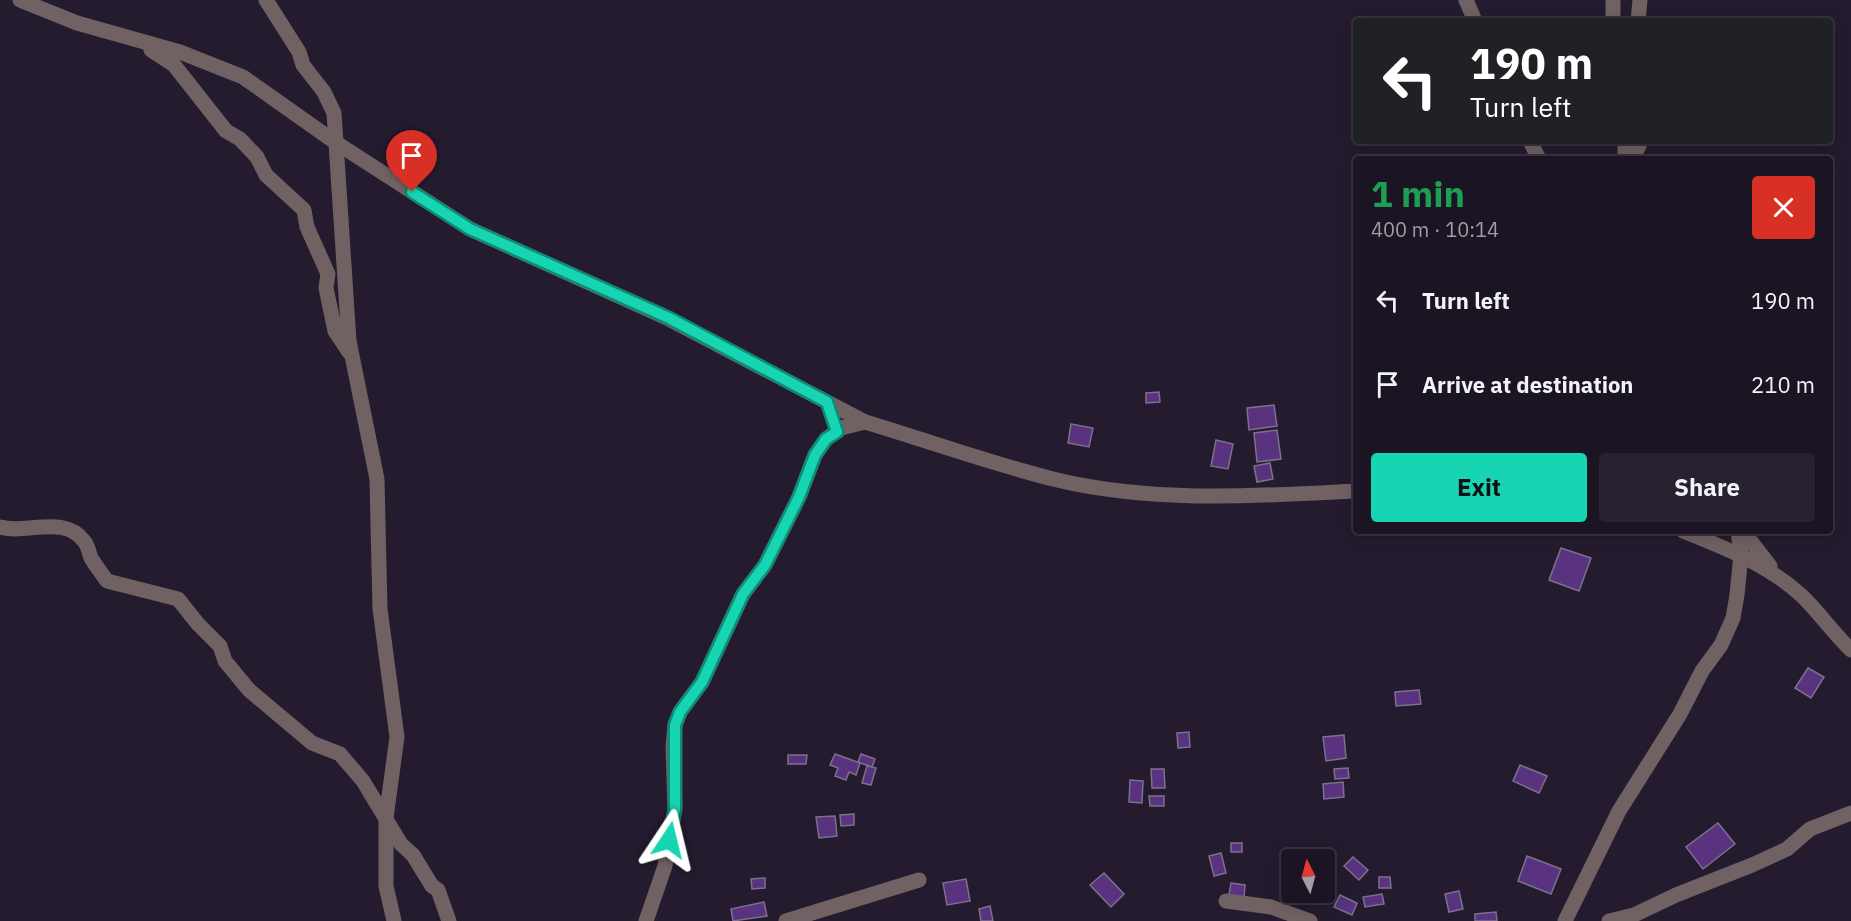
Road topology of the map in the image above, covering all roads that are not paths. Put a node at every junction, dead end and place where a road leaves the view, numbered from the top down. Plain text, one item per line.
1 (20, 0) edge
2 (266, 0) edge
3 (1466, 0) edge
4 (1613, 0) edge
5 (1640, 0) edge
6 (1474, 18) edge
7 (1613, 18) edge
8 (1638, 18) edge
9 (131, 38) junction
10 (335, 142) junction
11 (351, 354) junction
12 (827, 402) junction
13 (865, 422) junction
14 (837, 432) junction
15 (1353, 491) edge
16 (0, 527) edge
17 (1691, 534) edge
18 (1741, 534) edge
19 (1743, 534) edge
20 (1741, 554) junction
21 (1780, 578) junction
22 (1851, 651) edge
23 (1851, 813) edge
24 (386, 818) junction
25 (919, 880) dead end
26 (1226, 901) dead end
27 (394, 921) edge
28 (449, 921) edge
29 (646, 921) edge
30 (786, 921) edge
31 (1310, 921) edge
32 (1564, 921) edge
33 (1609, 921) edge

1 - 9 street
2 - 10 street
3 - 6 street
4 - 7 street
5 - 8 street
9 - 10 street
9 - 11 street
10 - 11 street
10 - 12 street
11 - 24 street
12 - 13 street
12 - 14 street
13 - 14 street
13 - 15 street
14 - 29 street
16 - 24 street
17 - 20 street
18 - 20 street
19 - 21 street
20 - 21 street
20 - 32 street
21 - 22 street
23 - 33 street
24 - 27 street
24 - 28 street
25 - 30 street
26 - 31 street

